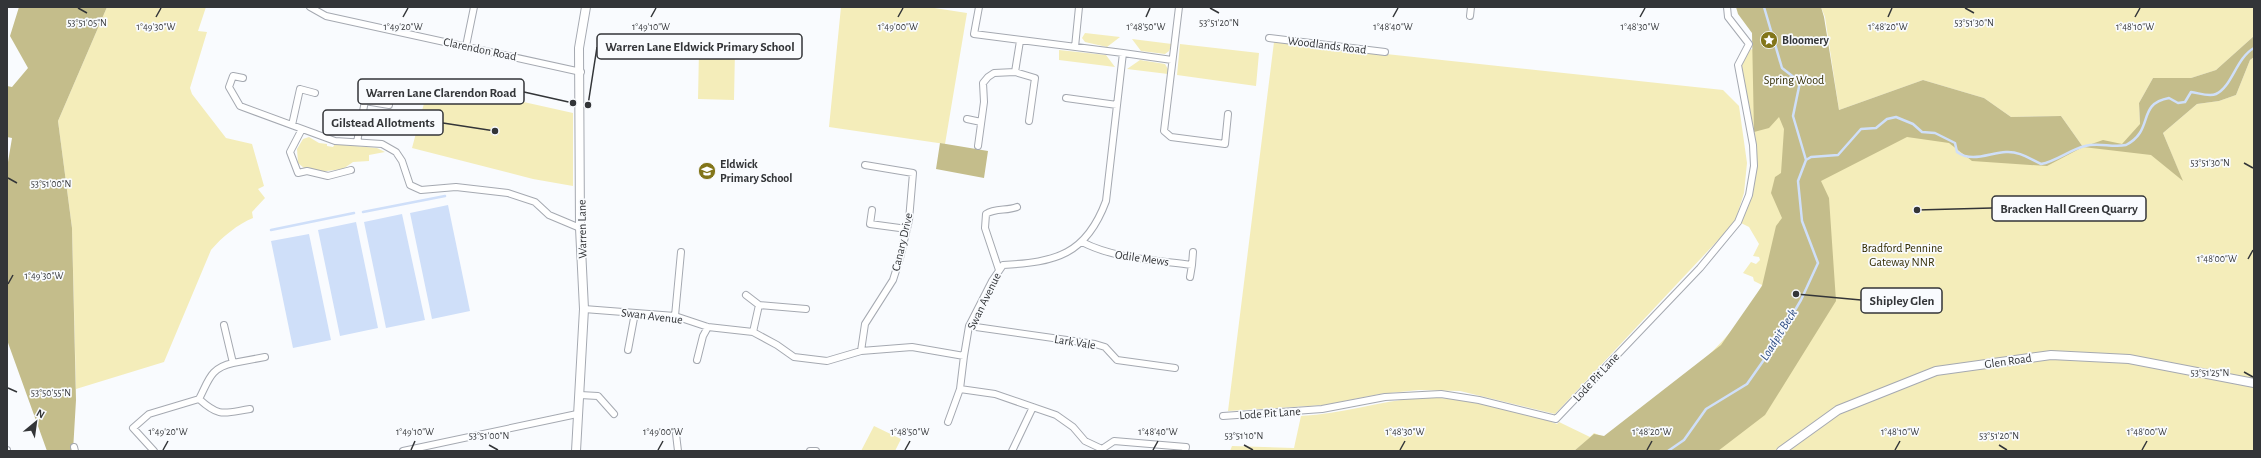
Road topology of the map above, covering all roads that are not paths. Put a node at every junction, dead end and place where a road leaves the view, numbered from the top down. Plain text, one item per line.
1 (310, 7) edge
2 (474, 7) edge
3 (586, 7) edge
4 (979, 7) edge
5 (1079, 7) edge
6 (1179, 7) edge
7 (1471, 7) edge
8 (1727, 7) edge
9 (1470, 16) dead end
10 (1269, 38) dead end
11 (1020, 41) junction
12 (466, 46) junction
13 (1075, 47) junction
14 (1385, 52) dead end
15 (1123, 53) junction
16 (1172, 60) junction
17 (581, 72) junction
18 (1015, 72) junction
19 (243, 78) dead end
20 (315, 93) dead end
21 (1066, 98) dead end
22 (389, 105) dead end
23 (1117, 105) junction
24 (1228, 114) dead end
25 (966, 119) dead end
26 (1029, 121) dead end
27 (981, 122) junction
28 (292, 125) junction
29 (302, 129) junction
30 (357, 142) junction
31 (978, 146) dead end
32 (865, 166) dead end
33 (351, 170) dead end
34 (1017, 207) dead end
35 (872, 210) dead end
36 (580, 228) junction
37 (907, 229) junction
38 (1082, 242) junction
39 (681, 252) dead end
40 (1193, 252) dead end
41 (1192, 266) junction
42 (999, 270) junction
43 (1190, 277) dead end
44 (746, 294) dead end
45 (759, 305) junction
46 (584, 309) junction
47 (806, 309) dead end
48 (635, 313) junction
49 (675, 316) junction
50 (224, 324) dead end
51 (969, 326) junction
52 (708, 327) junction
53 (753, 332) junction
54 (628, 350) dead end
55 (861, 351) junction
56 (964, 356) junction
57 (265, 357) dead end
58 (697, 360) dead end
59 (232, 363) junction
60 (1175, 368) dead end
61 (2254, 384) edge
62 (960, 389) junction
63 (580, 395) junction
64 (199, 399) junction
65 (1033, 407) junction
66 (250, 409) dead end
67 (577, 414) junction
68 (614, 414) dead end
69 (1223, 416) dead end
70 (948, 422) dead end
71 (676, 434) dead end
72 (1101, 450) edge
73 (154, 451) edge
74 (403, 451) edge
75 (576, 451) edge
76 (678, 451) edge
77 (810, 451) edge
78 (816, 451) edge
79 (1012, 451) edge
80 (1185, 451) edge
81 (1781, 451) edge

1 - 12 street, Clarendon Road
2 - 12 street
3 - 17 street, Warren Lane
4 - 11 street
5 - 13 street
6 - 16 street
7 - 9 street
8 - 69 street, Lode Pit Lane
10 - 14 street, Woodlands Road
11 - 13 street
11 - 18 street
12 - 17 street, Clarendon Road
13 - 15 street
15 - 16 street
15 - 23 street, Swan Avenue
16 - 24 street
17 - 36 street, Warren Lane
18 - 26 street
18 - 27 street
19 - 28 street
20 - 28 street
21 - 23 street
22 - 30 street
23 - 38 street, Swan Avenue
25 - 27 street
27 - 31 street
28 - 29 street
29 - 30 street
29 - 33 street
30 - 36 street
32 - 37 street, Canary Drive
34 - 42 street
35 - 37 street
36 - 46 street, Warren Lane
37 - 55 street, Canary Drive
38 - 41 street, Odile Mews
38 - 42 street, Swan Avenue
39 - 49 street
40 - 41 street
41 - 43 street
42 - 51 street, Swan Avenue
44 - 45 street
45 - 47 street
45 - 53 street
46 - 48 street, Swan Avenue
46 - 63 street, Warren Lane
48 - 49 street, Swan Avenue
48 - 54 street
49 - 52 street, Swan Avenue
50 - 59 street
51 - 56 street, Swan Avenue
51 - 60 street, Lark Vale
52 - 53 street, Swan Avenue
52 - 58 street
53 - 55 street, Swan Avenue
55 - 56 street, Swan Avenue
56 - 62 street
57 - 59 street
59 - 64 street
61 - 81 street, Glen Road
62 - 65 street
62 - 70 street
63 - 67 street, Warren Lane
63 - 68 street
64 - 66 street
64 - 73 street
65 - 72 street
65 - 79 street
67 - 74 street
67 - 75 street, Warren Lane
71 - 76 street
72 - 80 street
77 - 78 street

